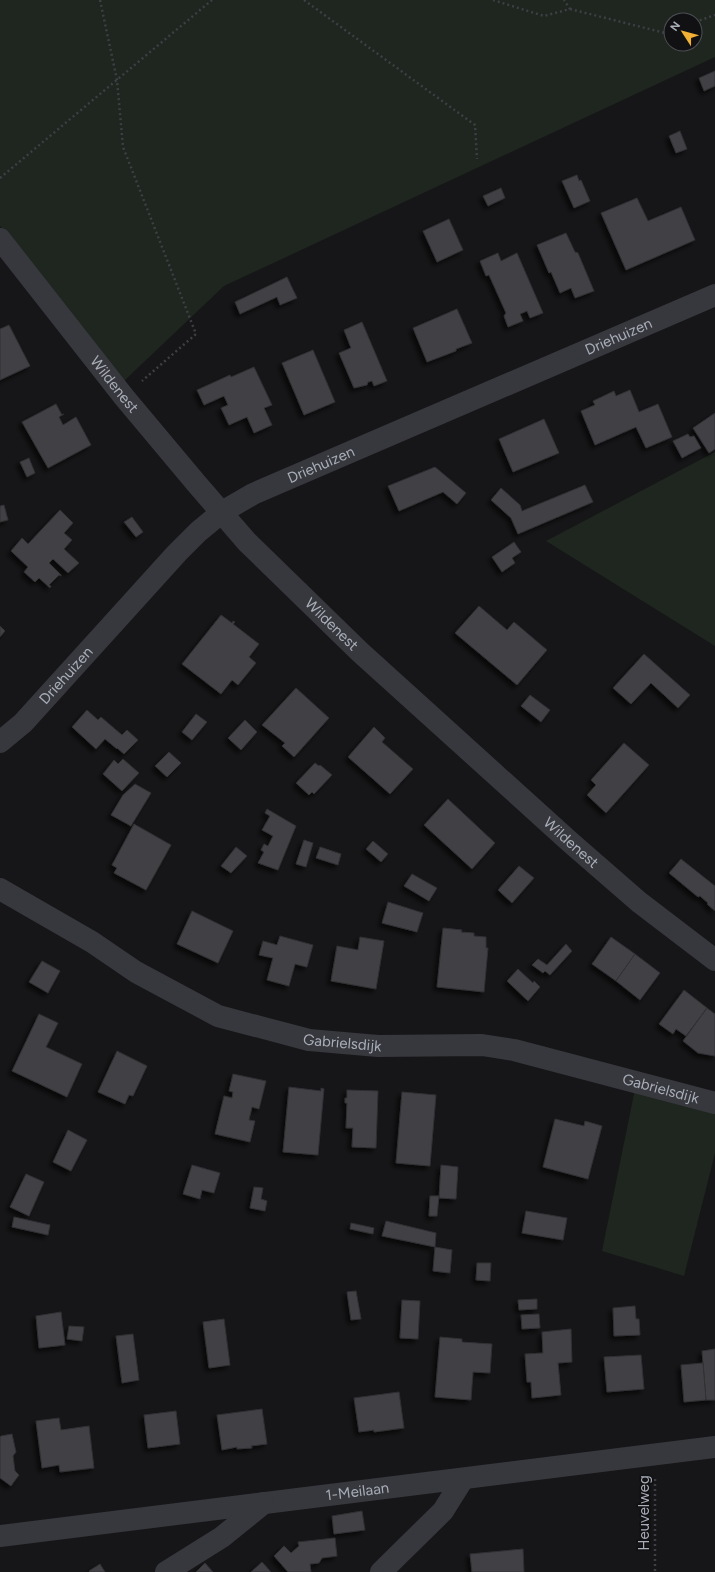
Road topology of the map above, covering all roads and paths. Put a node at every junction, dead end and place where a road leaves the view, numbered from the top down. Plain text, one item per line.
1 (100, 0) edge
2 (212, 0) edge
3 (304, 0) edge
4 (493, 0) edge
5 (564, 0) edge
6 (570, 9) junction
7 (715, 15) edge
8 (703, 19) edge
9 (663, 32) edge
10 (117, 80) junction
11 (477, 159) dead end
12 (0, 178) edge
13 (0, 239) edge
14 (715, 295) edge
15 (124, 397) junction
16 (222, 512) junction
17 (0, 742) edge
18 (0, 889) edge
19 (715, 960) edge
20 (715, 1103) edge
21 (715, 1447) edge
22 (655, 1454) junction
23 (462, 1478) junction
24 (264, 1503) junction
25 (0, 1536) edge
26 (166, 1572) edge
27 (380, 1572) edge
28 (656, 1572) edge

1 - 10 path
2 - 10 path
3 - 11 path
4 - 6 path
5 - 6 path
6 - 9 path
7 - 8 path
10 - 12 path
10 - 15 path
13 - 15 street, Wildenest
14 - 16 street, Driehuizen
15 - 16 street, Wildenest
16 - 17 street, Driehuizen
16 - 19 street, Wildenest
18 - 20 street, Gabrielsdijk
21 - 22 street, 1-Meilaan
22 - 23 street, 1-Meilaan
22 - 28 path, Heuvelweg
23 - 24 street, 1-Meilaan
23 - 27 street
24 - 25 street, 1-Meilaan
24 - 26 street

